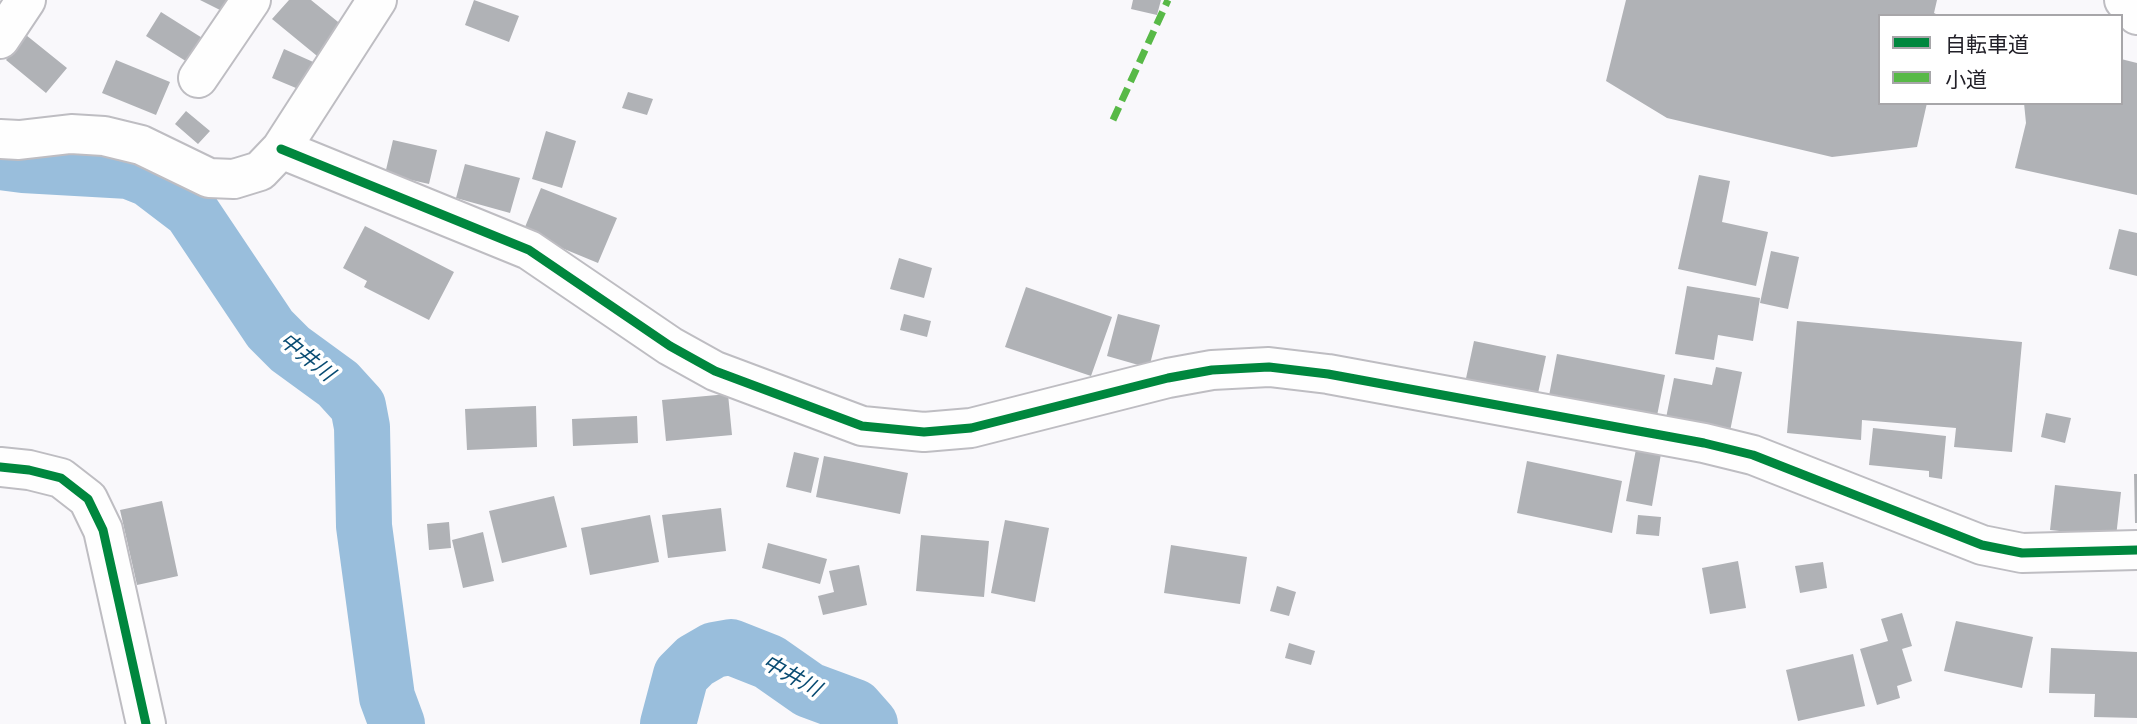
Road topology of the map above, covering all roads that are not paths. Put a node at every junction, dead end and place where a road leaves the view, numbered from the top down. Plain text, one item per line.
1 (26, 0) edge
2 (251, 0) edge
3 (377, 0) edge
4 (2124, 0) edge
5 (2137, 15) edge
6 (0, 39) edge
7 (198, 78) dead end
8 (0, 139) edge
9 (281, 149) junction
10 (0, 467) edge
11 (2137, 550) edge
12 (146, 724) edge

1 - 6 street
2 - 7 street
3 - 9 street
4 - 5 street
8 - 9 street
9 - 11 street
10 - 12 street

